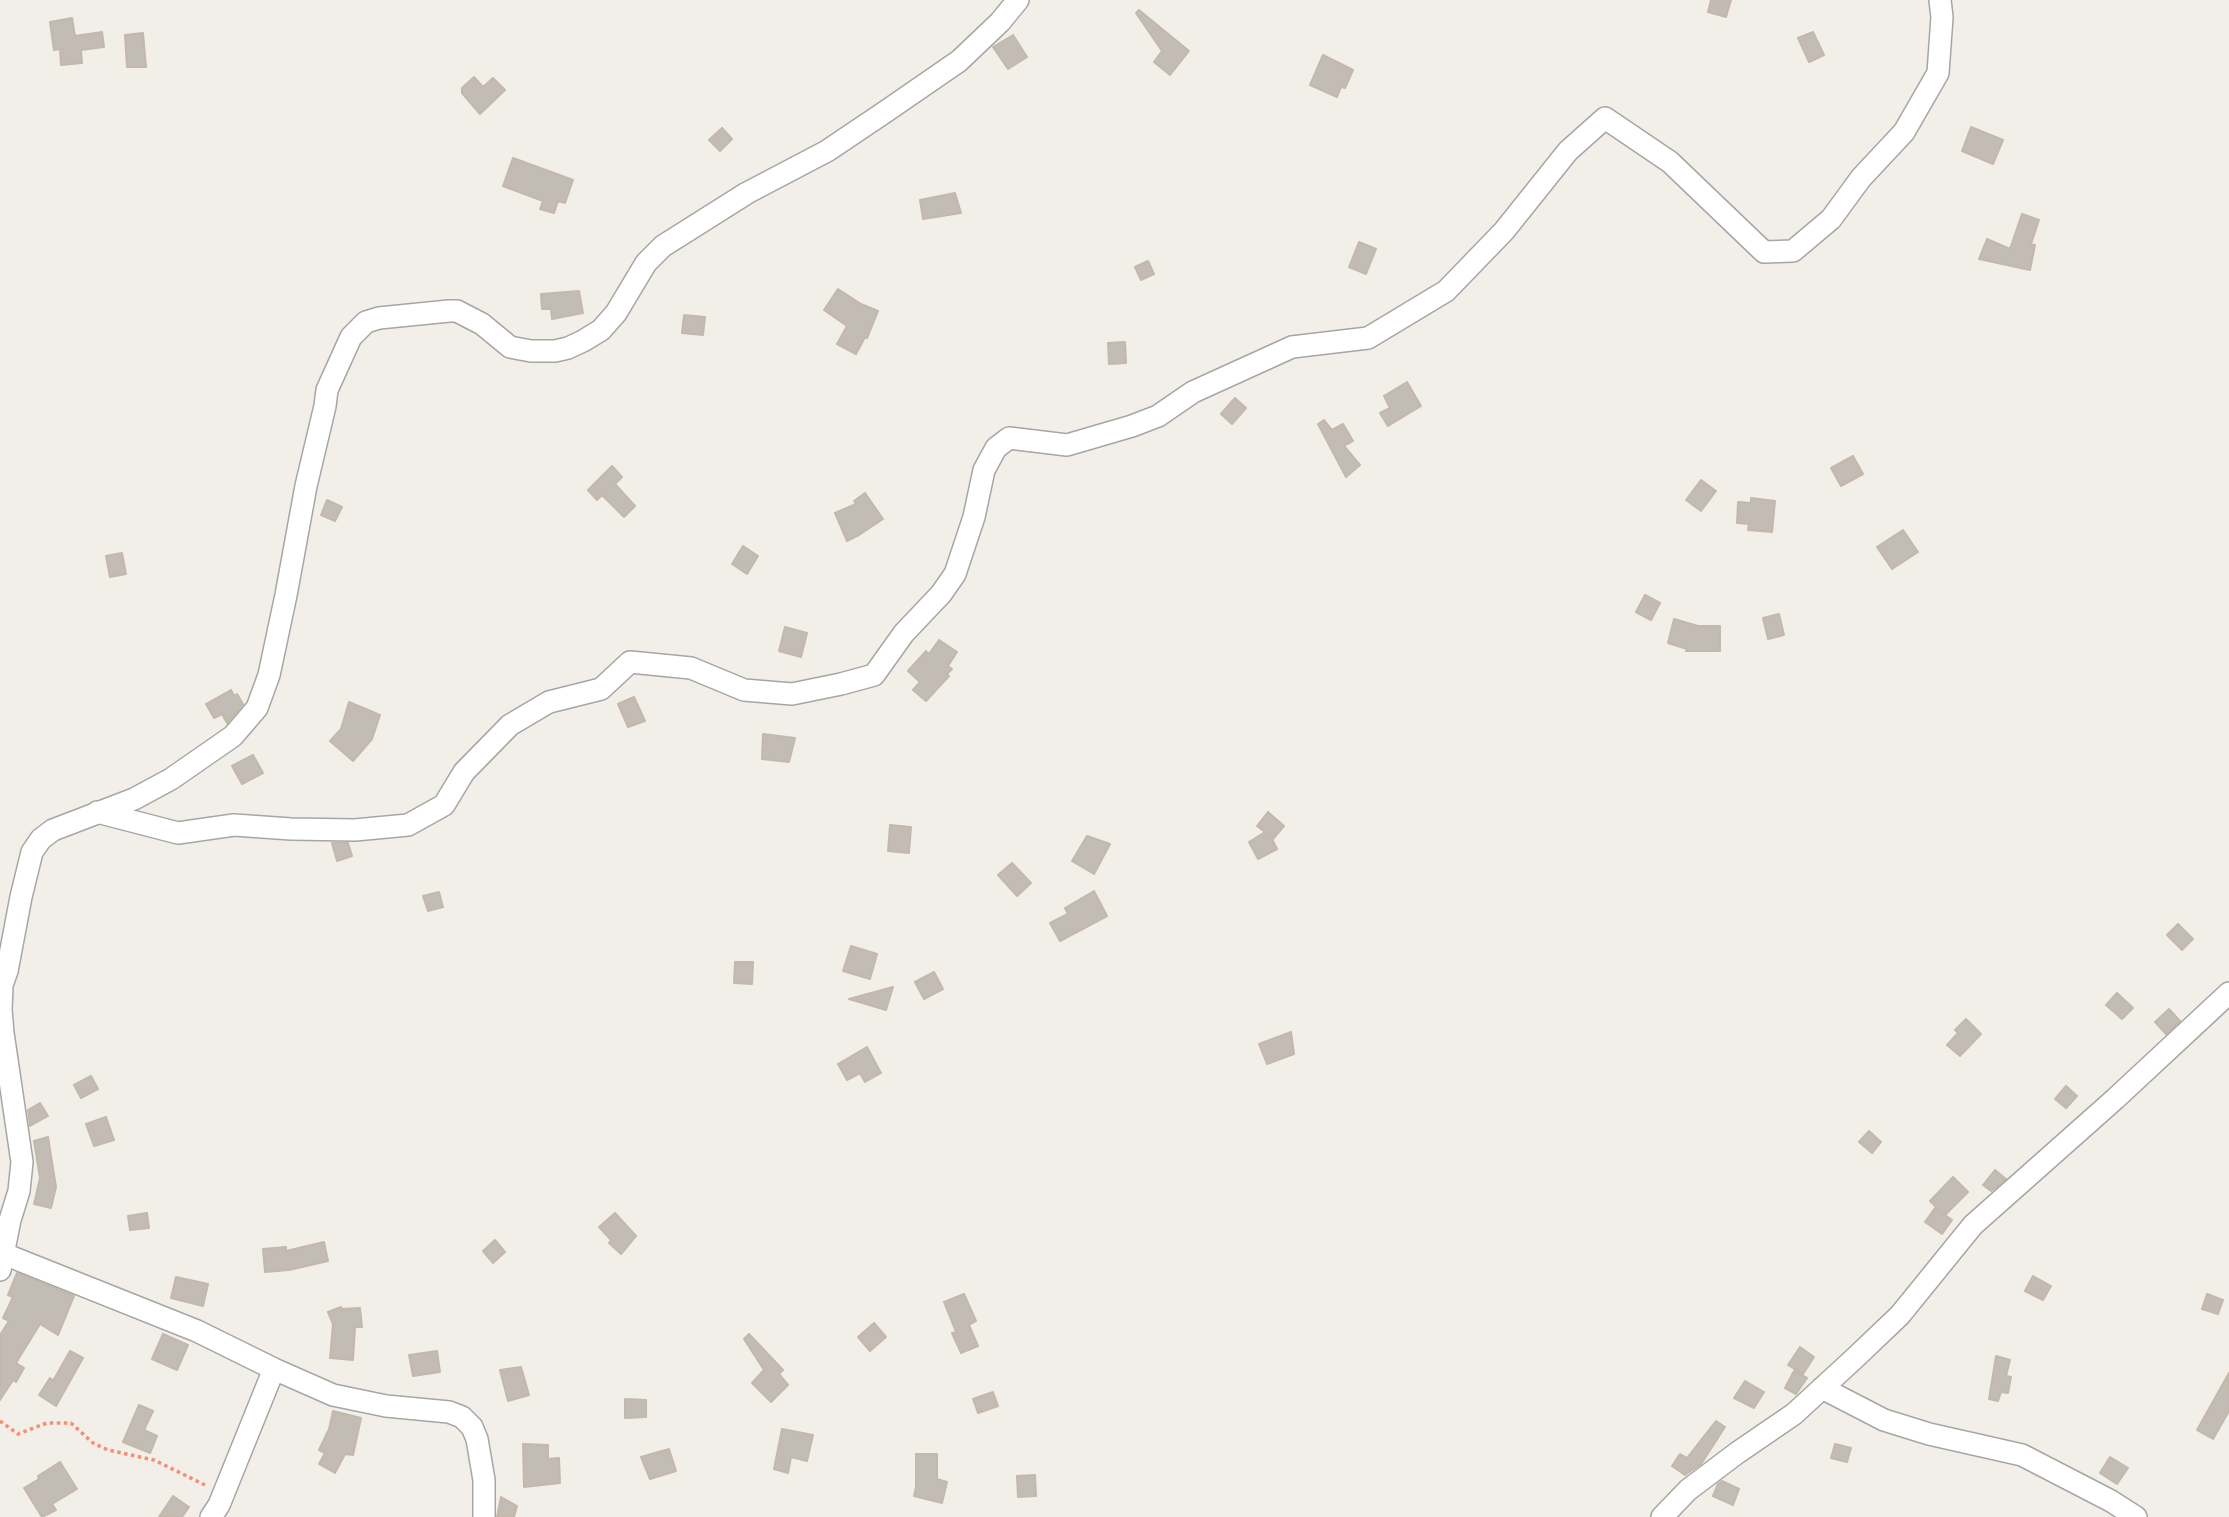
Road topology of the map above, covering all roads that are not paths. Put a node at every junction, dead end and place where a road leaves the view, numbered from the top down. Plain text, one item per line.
1 (1018, 0) edge
2 (1940, 0) edge
3 (97, 811) junction
4 (2229, 993) edge
5 (4, 1228) edge
6 (2, 1262) edge
7 (274, 1369) junction
8 (1822, 1388) junction
9 (211, 1517) edge
10 (484, 1517) edge
11 (1662, 1517) edge
12 (2136, 1517) edge

1 - 3 street
2 - 3 street
3 - 5 street
4 - 8 street
5 - 6 street
6 - 7 street
7 - 9 street
7 - 10 street
8 - 11 street
8 - 12 street

